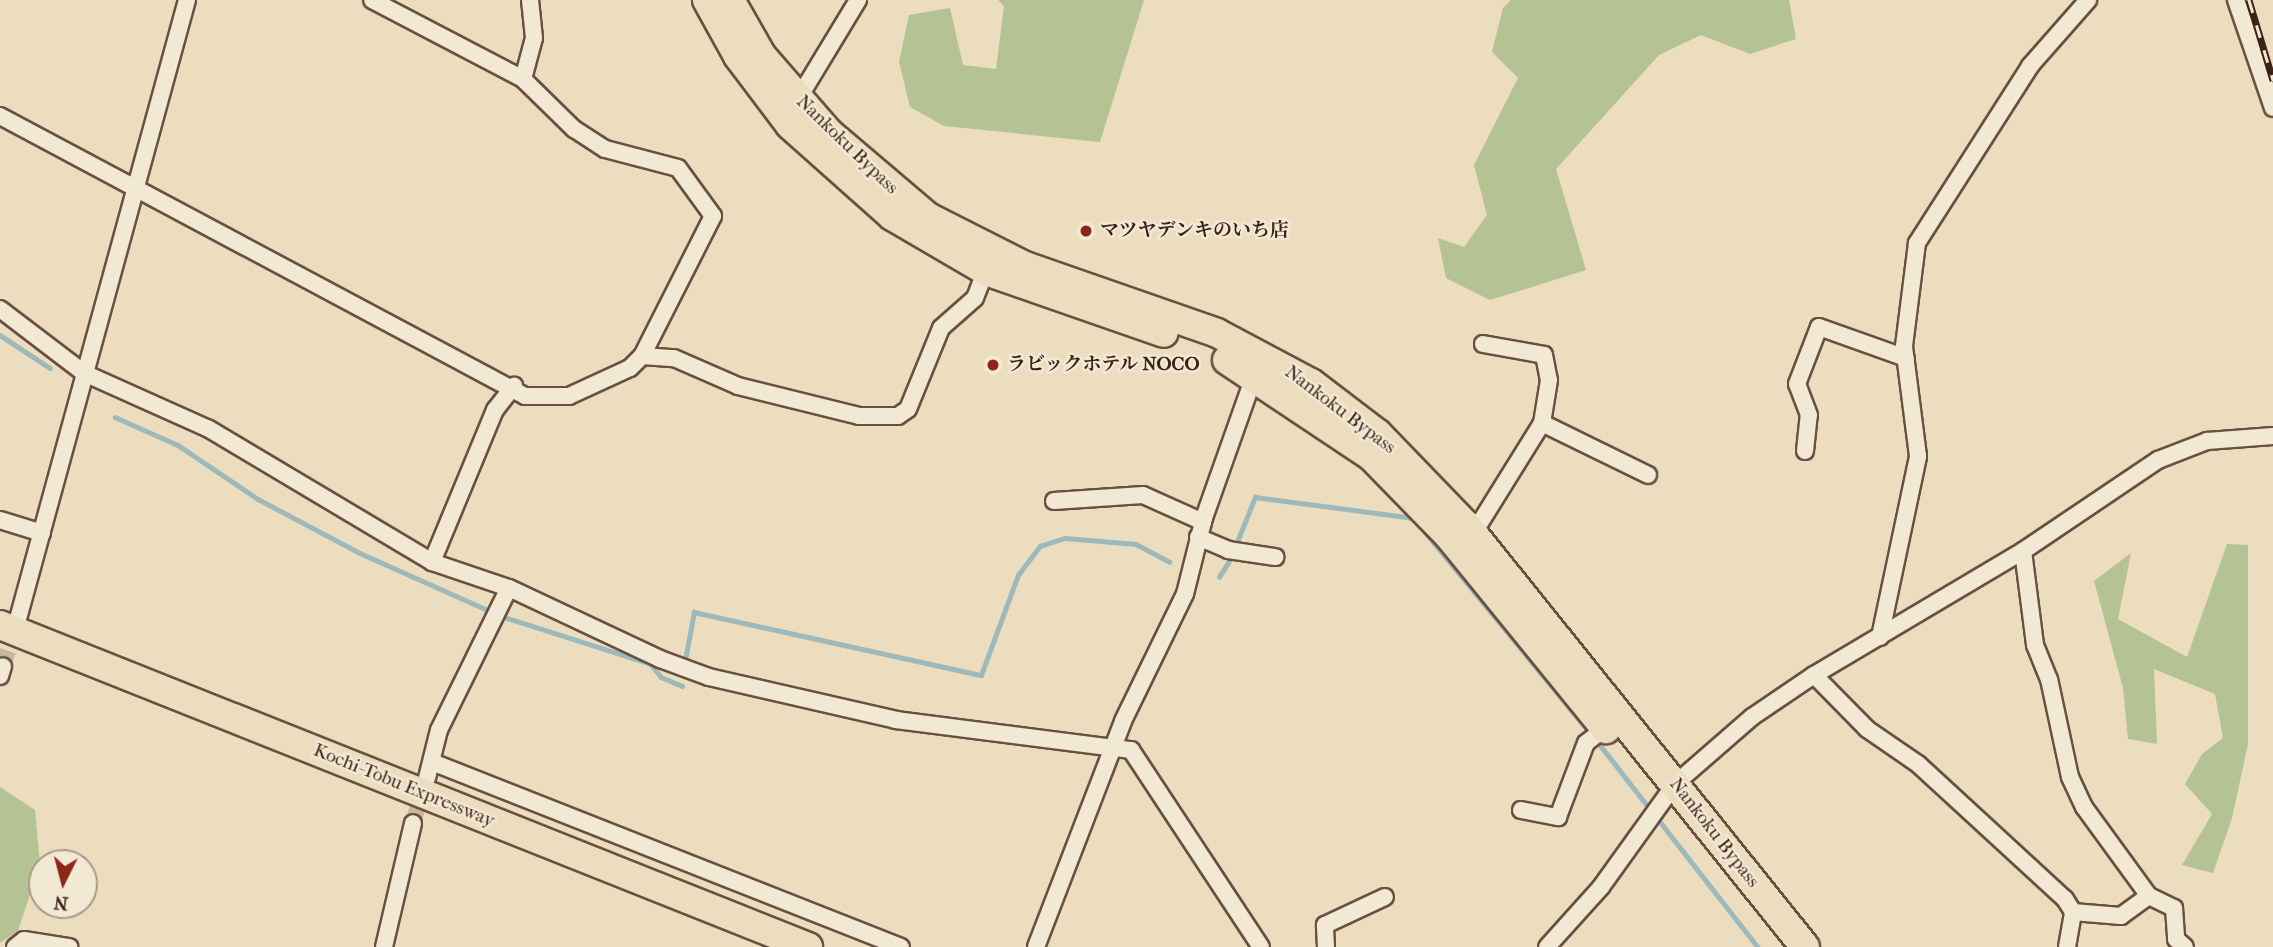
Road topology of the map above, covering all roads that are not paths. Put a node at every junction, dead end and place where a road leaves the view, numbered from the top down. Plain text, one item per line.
1 (187, 0) edge
2 (372, 0) edge
3 (530, 0) edge
4 (707, 0) edge
5 (730, 0) edge
6 (858, 0) edge
7 (2088, 0) edge
8 (2236, 0) edge
9 (523, 79) junction
10 (798, 99) junction
11 (2273, 108) edge
12 (0, 116) edge
13 (136, 187) junction
14 (989, 262) junction
15 (0, 309) edge
16 (1483, 344) dead end
17 (642, 356) junction
18 (1906, 358) junction
19 (84, 373) junction
20 (1255, 374) junction
21 (514, 387) junction
22 (1542, 423) junction
23 (2273, 436) edge
24 (1805, 451) dead end
25 (1648, 475) dead end
26 (1054, 501) dead end
27 (0, 520) edge
28 (1200, 530) junction
29 (42, 533) junction
30 (1473, 534) junction
31 (2023, 551) junction
32 (1275, 557) dead end
33 (432, 562) junction
34 (509, 588) junction
35 (9, 622) edge
36 (1880, 637) junction
37 (1814, 675) junction
38 (1605, 728) junction
39 (1115, 747) junction
40 (1662, 801) junction
41 (1521, 810) dead end
42 (413, 823) tunnel mouth
43 (2149, 896) junction
44 (1385, 897) dead end
45 (2073, 912) junction
46 (15, 947) edge
47 (69, 947) edge
48 (384, 947) edge
49 (808, 947) edge
50 (901, 947) edge
51 (1035, 947) edge
52 (1261, 947) edge
53 (1326, 947) edge
54 (1547, 947) edge
55 (1780, 947) edge
56 (1804, 947) edge
57 (2067, 947) edge
58 (2185, 947) edge

1 - 13 street
2 - 9 street
3 - 9 street
4 - 14 highway, Nankoku Bypass
5 - 10 highway, Nankoku Bypass
6 - 10 street
7 - 18 street
8 - 11 street
9 - 17 street
10 - 14 highway, Nankoku Bypass
12 - 13 street
13 - 19 street
13 - 21 street
14 - 17 street
14 - 20 highway, Nankoku Bypass
14 - 30 highway, Nankoku Bypass
15 - 19 street
16 - 22 street
17 - 21 street
18 - 24 street
18 - 36 street
19 - 29 street
19 - 33 street
20 - 28 street
20 - 38 highway, Nankoku Bypass
21 - 33 street
22 - 25 street
22 - 30 street
23 - 31 street
26 - 28 street
27 - 29 street
28 - 32 street
28 - 39 street
29 - 35 street
30 - 40 highway, Nankoku Bypass
31 - 36 street
31 - 43 street
33 - 34 street
34 - 39 street
34 - 50 street
35 - 49 highway, Kochi-Tobu Expressway
36 - 37 street
37 - 40 street
37 - 45 street
38 - 40 highway, Nankoku Bypass
38 - 41 street
39 - 51 street
39 - 52 street
40 - 54 street
40 - 55 highway, Nankoku Bypass
40 - 56 highway, Nankoku Bypass
42 - 48 street
43 - 45 street
43 - 58 street
44 - 53 street
45 - 57 street
46 - 47 street

